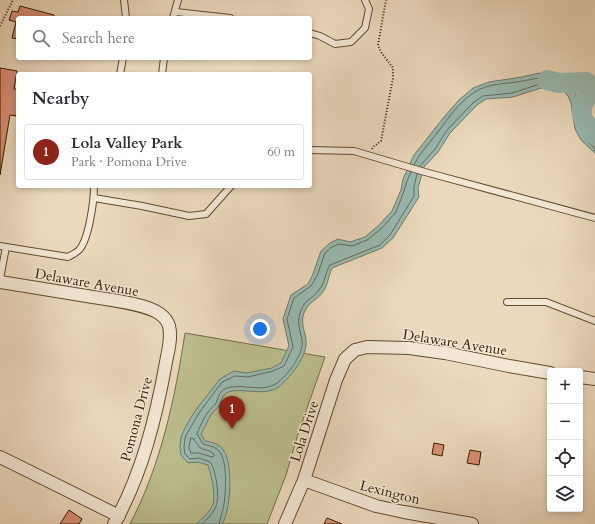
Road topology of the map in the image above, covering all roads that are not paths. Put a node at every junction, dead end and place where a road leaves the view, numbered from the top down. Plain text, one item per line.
1 (124, 0) edge
2 (178, 0) edge
3 (365, 0) edge
4 (176, 12) junction
5 (126, 16) edge
6 (174, 16) edge
7 (212, 16) edge
8 (312, 34) edge
9 (123, 60) edge
10 (164, 60) edge
11 (120, 72) edge
12 (162, 72) edge
13 (312, 150) edge
14 (94, 188) edge
15 (229, 188) edge
16 (94, 198) junction
17 (595, 218) edge
18 (3, 246) edge
19 (0, 281) edge
20 (507, 302) dead end
21 (166, 319) joint
22 (595, 321) edge
23 (355, 350) joint
24 (547, 372) edge
25 (583, 377) edge
26 (595, 379) edge
27 (0, 457) edge
28 (304, 480) junction
29 (116, 520) edge
30 (285, 524) edge
31 (472, 524) edge

1 - 5 lane
2 - 4 lane
3 - 8 lane
4 - 6 lane
4 - 7 lane
9 - 11 lane
10 - 12 lane
13 - 17 lane
14 - 16 lane
15 - 16 lane
16 - 18 lane
18 - 19 lane
19 - 21 street, Delaware Avenue
20 - 22 lane
21 - 29 street, Pomona Drive
23 - 24 street, Delaware Avenue
23 - 28 street, Lola Drive
25 - 26 street
27 - 29 street
28 - 30 street, Lola Drive
28 - 31 street, Lexington

